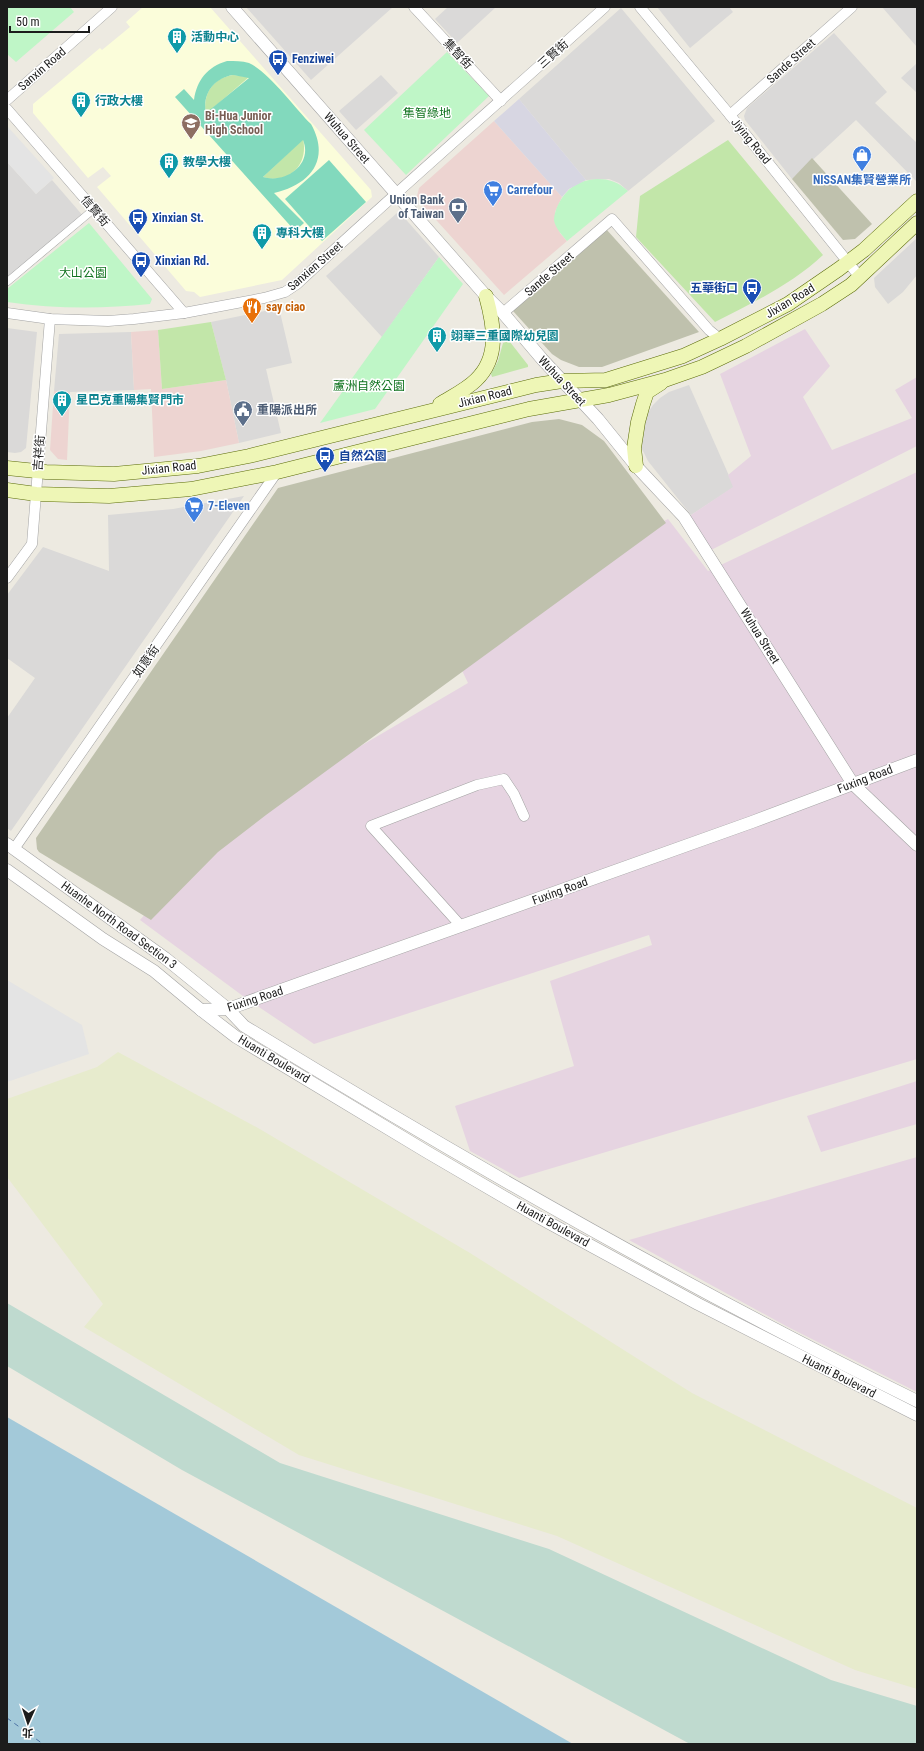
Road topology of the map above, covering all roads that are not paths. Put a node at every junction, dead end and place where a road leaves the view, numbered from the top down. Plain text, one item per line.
1 (112, 7) edge
2 (232, 7) edge
3 (414, 7) edge
4 (605, 7) edge
5 (640, 7) edge
6 (852, 7) edge
7 (7, 100) edge
8 (501, 101) junction
9 (7, 109) edge
10 (730, 115) junction
11 (396, 193) junction
12 (917, 201) edge
13 (94, 209) junction
14 (917, 223) edge
15 (848, 262) junction
16 (859, 276) junction
17 (7, 282) edge
18 (486, 296) junction
19 (7, 313) edge
20 (184, 313) junction
21 (503, 313) junction
22 (50, 320) junction
23 (720, 339) junction
24 (665, 380) junction
25 (562, 382) junction
26 (581, 401) junction
27 (429, 411) junction
28 (636, 466) junction
29 (7, 468) edge
30 (38, 471) junction
31 (277, 472) junction
32 (7, 490) edge
33 (36, 494) junction
34 (7, 578) edge
35 (917, 760) edge
36 (853, 784) junction
37 (524, 816) dead end
38 (917, 845) edge
39 (10, 847) edge
40 (7, 870) edge
41 (64, 885) junction
42 (52, 902) junction
43 (460, 926) junction
44 (228, 1009) junction
45 (201, 1010) junction
46 (703, 1292) junction
47 (698, 1304) junction
48 (815, 1358) junction
49 (917, 1401) edge
50 (917, 1415) edge

1 - 7 street, Sanxin Road
2 - 11 street, Wuhua Street
3 - 8 street, 集智街
4 - 8 street, 三賢街
5 - 10 street, Jiying Road
6 - 10 street, Sande Street
8 - 11 street, Sanxien Street
9 - 13 street, 信賢街
10 - 15 street, Jiying Road
11 - 18 street, Wuhua Street
11 - 20 street, Sanxien Street
12 - 15 main road, Jixian Road
13 - 17 street
13 - 20 street, 信賢街
14 - 16 main road, Jixian Road
15 - 16 street, Jiying Road
15 - 23 main road, Jixian Road
16 - 24 main road, Jixian Road
18 - 21 street, Wuhua Street
18 - 27 main road
19 - 22 street, Sanxien Street
20 - 22 street, Sanxien Street
21 - 23 street, Sande Street
21 - 25 street, Wuhua Street
22 - 30 street, 吉祥街
23 - 25 main road, Jixian Road
24 - 26 main road, Jixian Road
24 - 28 main road
25 - 26 street, Wuhua Street
25 - 27 main road, Jixian Road
26 - 28 street, Wuhua Street
26 - 31 main road, Jixian Road
27 - 30 main road, Jixian Road
28 - 36 street, Wuhua Street
29 - 30 main road, Jixian Road
30 - 33 street, 吉祥街
31 - 33 main road, Jixian Road
31 - 39 street, 如意街
32 - 33 main road, Jixian Road
33 - 34 street, 吉祥街
35 - 36 street, Fuxing Road
36 - 38 street, Wuhua Street
36 - 43 street, Fuxing Road
37 - 43 street
39 - 41 street, Huanhe North Road Section 3
40 - 42 street, Huanhe North Road Section 3
41 - 42 street
41 - 44 street, Huanhe North Road Section 3
42 - 45 street, Huanhe North Road Section 3
43 - 44 street, Fuxing Road
44 - 45 street, Fuxing Road
44 - 46 street, Huanti Boulevard
45 - 47 street, Huanti Boulevard
46 - 47 street
46 - 48 street, Huanti Boulevard
47 - 48 street, Huanti Boulevard
48 - 49 street, Huanti Boulevard
48 - 50 street, Huanti Boulevard

